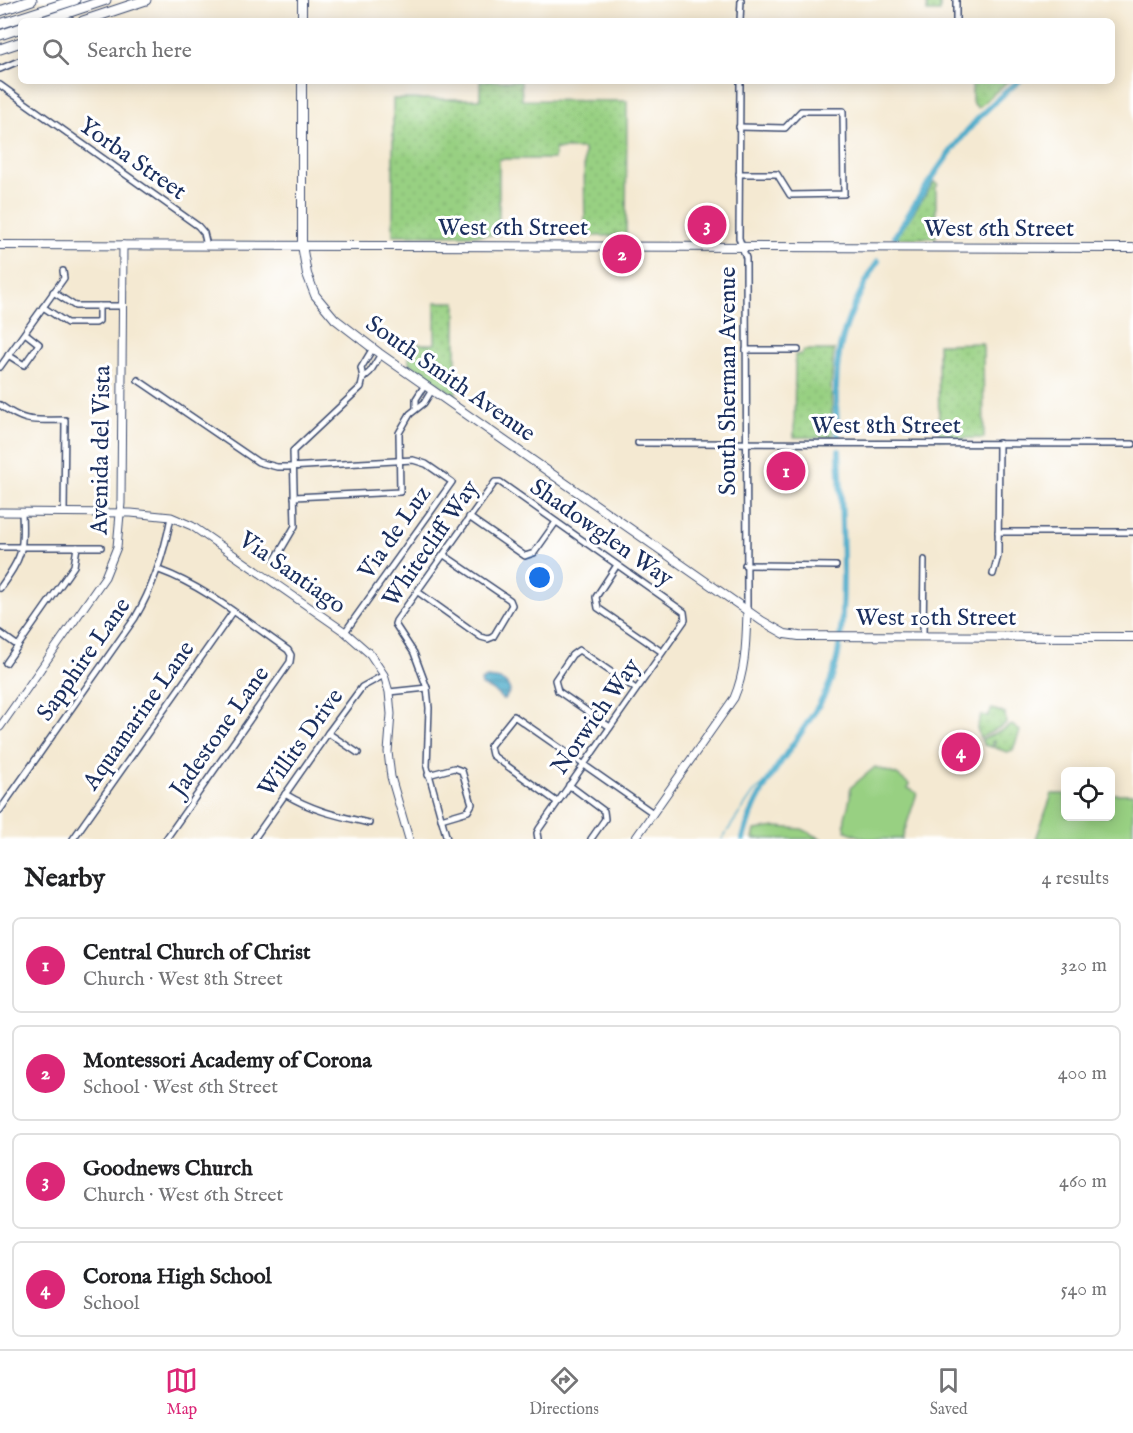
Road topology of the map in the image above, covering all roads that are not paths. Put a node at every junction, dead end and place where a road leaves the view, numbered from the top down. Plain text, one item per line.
1 (32, 0) edge
2 (75, 0) edge
3 (106, 0) edge
4 (146, 0) edge
5 (302, 0) edge
6 (741, 0) edge
7 (956, 0) edge
8 (0, 11) edge
9 (18, 18) edge
10 (19, 18) edge
11 (52, 18) edge
12 (92, 18) edge
13 (302, 18) edge
14 (740, 18) edge
15 (956, 18) edge
16 (0, 24) edge
17 (18, 29) edge
18 (0, 35) edge
19 (18, 43) edge
20 (0, 49) edge
21 (18, 61) edge
22 (0, 69) edge
23 (302, 84) edge
24 (740, 84) edge
25 (0, 86) edge
26 (739, 127) junction
27 (739, 174) junction
28 (0, 245) edge
29 (123, 245) junction
30 (302, 245) junction
31 (207, 246) junction
32 (742, 248) junction
33 (1133, 248) edge
34 (63, 271) dead end
35 (53, 292) junction
36 (99, 306) junction
37 (122, 306) junction
38 (43, 307) junction
39 (25, 333) junction
40 (372, 348) junction
41 (746, 350) junction
42 (798, 350) dead end
43 (381, 354) junction
44 (8, 355) junction
45 (0, 367) edge
46 (363, 378) junction
47 (138, 380) dead end
48 (425, 385) junction
49 (432, 390) junction
50 (0, 405) edge
51 (416, 408) junction
52 (746, 442) junction
53 (638, 443) dead end
54 (999, 443) junction
55 (1133, 444) edge
56 (400, 461) junction
57 (292, 467) junction
58 (495, 482) joint
59 (294, 496) junction
60 (0, 512) edge
61 (22, 513) junction
62 (64, 513) junction
63 (120, 513) junction
64 (171, 517) junction
65 (469, 517) junction
66 (556, 522) junction
67 (998, 532) junction
68 (1133, 532) edge
69 (0, 547) edge
70 (22, 547) junction
71 (77, 547) junction
72 (101, 547) dead end
73 (444, 555) junction
74 (275, 560) dead end
75 (924, 560) dead end
76 (617, 565) junction
77 (746, 565) junction
78 (836, 566) dead end
79 (159, 570) junction
80 (993, 574) dead end
81 (0, 588) edge
82 (418, 592) junction
83 (747, 610) junction
84 (233, 612) junction
85 (685, 615) joint
86 (345, 632) junction
87 (0, 633) edge
88 (923, 636) junction
89 (1133, 637) edge
90 (18, 646) junction
91 (662, 652) junction
92 (6, 663) dead end
93 (384, 675) junction
94 (427, 688) junction
95 (636, 690) junction
96 (389, 692) junction
97 (0, 727) edge
98 (610, 727) junction
99 (328, 733) junction
100 (358, 753) dead end
101 (584, 764) junction
102 (428, 775) junction
103 (569, 785) junction
104 (285, 794) junction
105 (557, 802) junction
106 (0, 810) edge
107 (653, 813) junction
108 (441, 819) junction
109 (369, 823) dead end
110 (73, 839) edge
111 (166, 839) edge
112 (254, 839) edge
113 (409, 839) edge
114 (447, 839) edge
115 (538, 839) edge
116 (591, 839) edge
117 (635, 839) edge

1 - 8 highway
2 - 10 highway
3 - 11 highway
4 - 12 highway
5 - 13 main road
6 - 14 street
7 - 15 street
9 - 16 highway
17 - 18 highway
19 - 20 highway
21 - 22 street
23 - 30 main road, South Smith Avenue
24 - 26 street, South Sherman Avenue
25 - 31 street, Yorba Street
26 - 27 street, South Sherman Avenue
26 - 27 street
27 - 32 street, South Sherman Avenue
28 - 29 main road, West 6th Street
29 - 31 main road, West 6th Street
29 - 37 street, Avenida del Vista
30 - 31 main road, West 6th Street
30 - 32 main road, West 6th Street
30 - 40 main road, South Smith Avenue
32 - 33 main road, West 6th Street
32 - 41 street, South Sherman Avenue
34 - 35 street
35 - 36 street
35 - 38 street
36 - 37 street
36 - 38 street
37 - 63 street, Avenida del Vista
38 - 39 street
39 - 44 street
39 - 44 street
40 - 43 main road, South Smith Avenue
40 - 46 street
41 - 42 street
41 - 52 street, South Sherman Avenue
43 - 46 street
43 - 48 main road, South Smith Avenue
44 - 45 street
46 - 57 street
47 - 57 street
48 - 49 main road, South Smith Avenue
48 - 51 street
49 - 51 street
49 - 83 main road, South Smith Avenue
50 - 62 street
51 - 56 street
52 - 53 street, West 8th Street
52 - 54 street, West 8th Street
52 - 77 street, South Sherman Avenue
54 - 55 street, West 8th Street
54 - 67 street
56 - 57 street
56 - 59 street
56 - 86 street, Via de Luz
57 - 59 street
58 - 65 street, Whitecliff Way
58 - 66 street, Shadowglen Way
59 - 74 street
60 - 61 street, Via Santiago
61 - 62 street, Via Santiago
61 - 70 street
62 - 63 street, Via Santiago
63 - 64 street, Via Santiago
63 - 97 street, Avenida del Vista
64 - 79 street, Sapphire Lane
64 - 86 street, Via Santiago
65 - 66 street
65 - 73 street, Whitecliff Way
66 - 76 street, Shadowglen Way
67 - 68 street
67 - 80 street
69 - 70 street
70 - 71 street
70 - 81 street
71 - 72 street
71 - 90 street
73 - 82 street, Whitecliff Way
73 - 82 street
75 - 88 street
76 - 85 street, Shadowglen Way
76 - 91 street
77 - 78 street
77 - 83 street, South Sherman Avenue
79 - 84 street, Jadestone Lane
79 - 106 street, Sapphire Lane
82 - 94 street, Whitecliff Way
83 - 88 main road, West 10th Street
83 - 107 street
84 - 110 street, Aquamarine Lane
84 - 111 street, Jadestone Lane
85 - 91 street, Norwich Way
86 - 93 street, Via Santiago
87 - 90 street
88 - 89 main road, West 10th Street
90 - 92 street
91 - 95 street, Norwich Way
93 - 96 street, Via Santiago
93 - 99 street, Willits Drive
94 - 96 street
94 - 102 street
95 - 98 street, Norwich Way
95 - 98 street
96 - 113 street, Via Santiago
98 - 101 street, Norwich Way
99 - 100 street
99 - 104 street, Willits Drive
101 - 103 street, Norwich Way
101 - 105 street
101 - 107 street
102 - 108 street
102 - 108 street
103 - 105 street, Norwich Way
103 - 116 street
104 - 109 street
104 - 112 street, Willits Drive
105 - 115 street, Norwich Way
107 - 117 street
108 - 114 street

